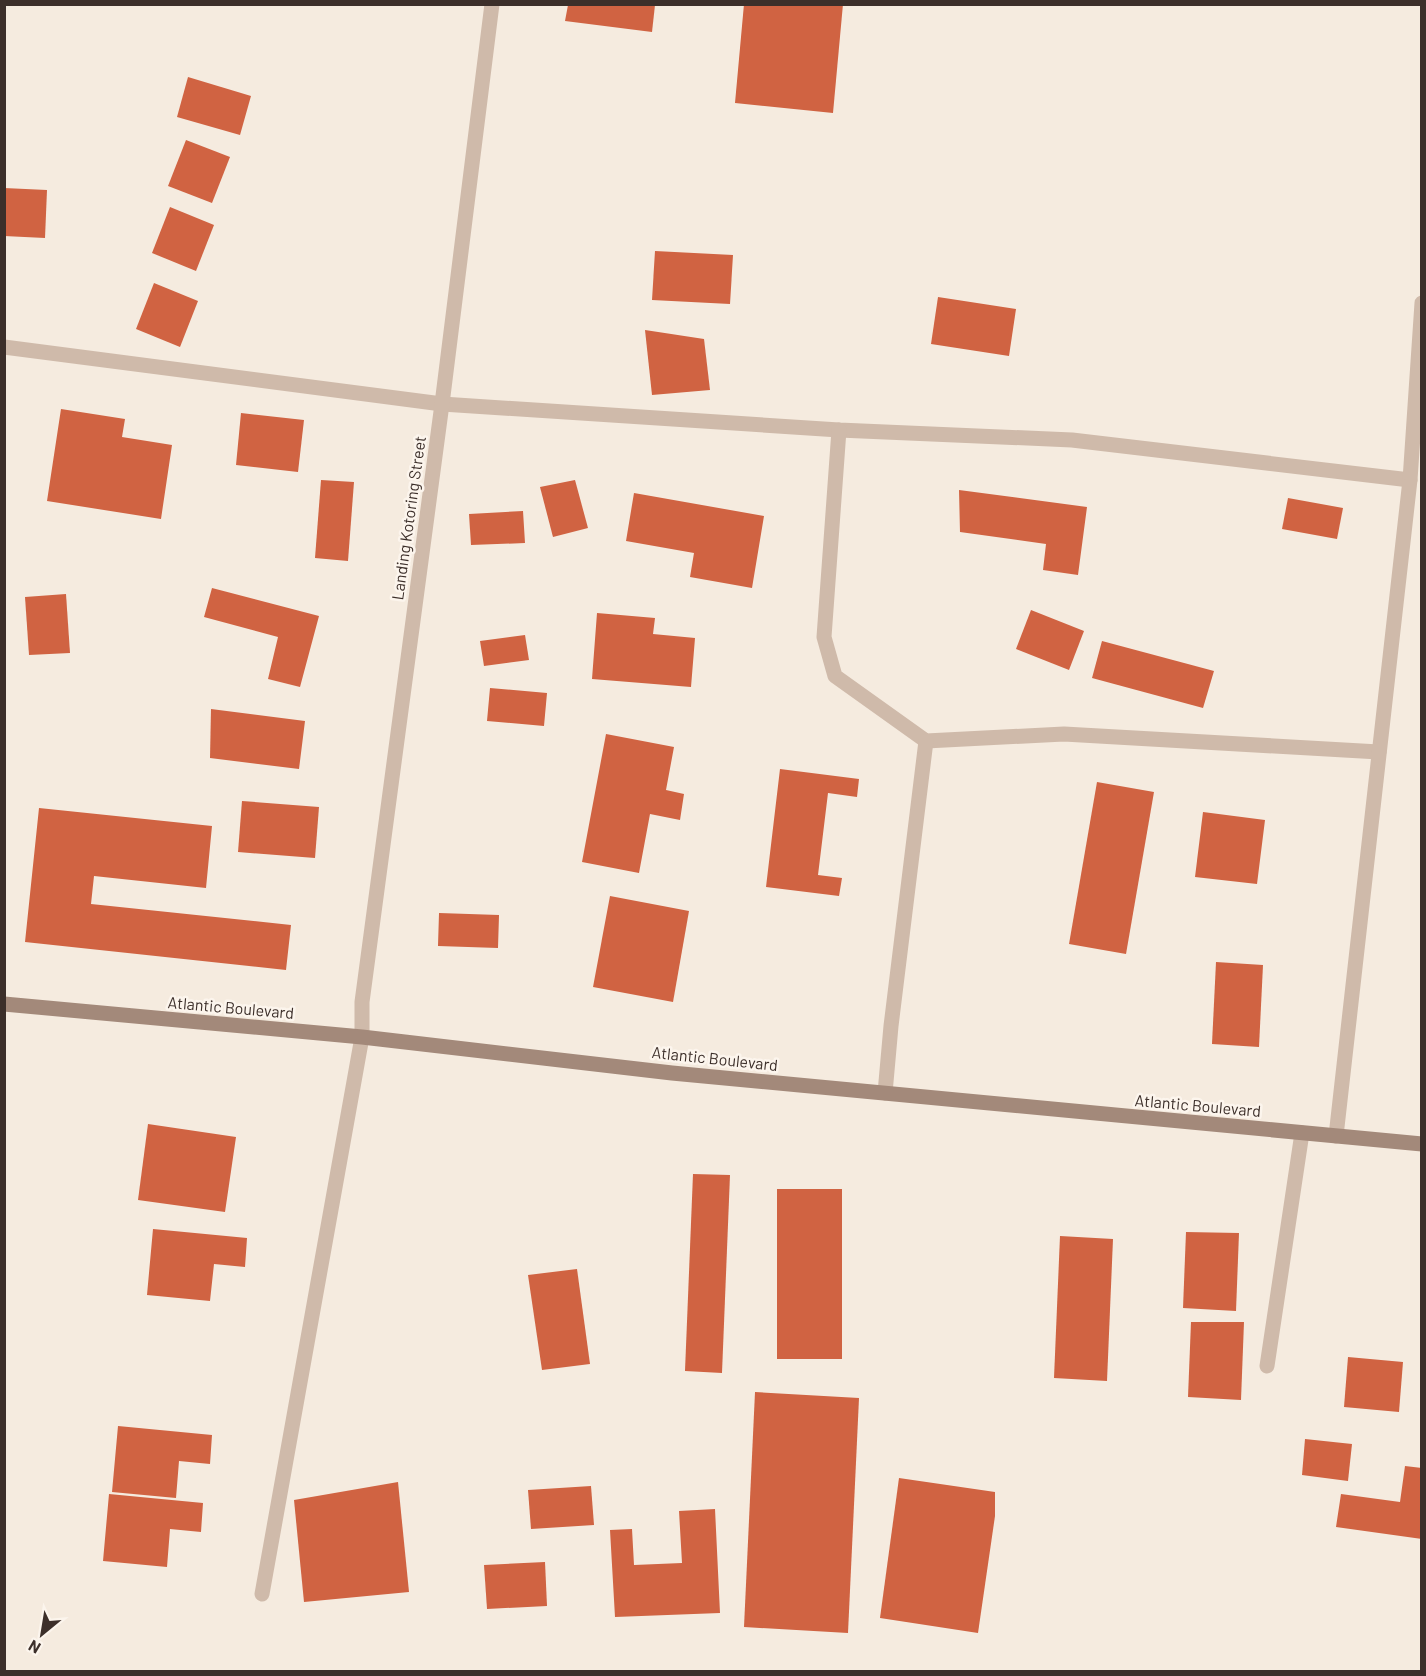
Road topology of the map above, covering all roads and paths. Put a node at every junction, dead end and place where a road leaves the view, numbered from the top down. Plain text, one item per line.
1 (492, 4) edge
2 (1422, 303) edge
3 (4, 347) edge
4 (441, 404) junction
5 (838, 430) junction
6 (1410, 480) junction
7 (926, 741) junction
8 (1379, 752) junction
9 (4, 1004) edge
10 (362, 1037) junction
11 (885, 1093) junction
12 (1302, 1132) junction
13 (1336, 1136) junction
14 (1422, 1144) edge
15 (1267, 1366) dead end
16 (262, 1594) dead end

1 - 4 street, Landing Kotoring Street
2 - 6 street
3 - 4 street
4 - 5 street
4 - 10 street, Landing Kotoring Street
5 - 6 street
5 - 7 street
6 - 8 street
7 - 8 street
7 - 11 street
8 - 13 street
9 - 10 street, Atlantic Boulevard
10 - 11 street, Atlantic Boulevard
10 - 16 street, Landing Kotoring Street
11 - 12 street, Atlantic Boulevard
12 - 13 street, Atlantic Boulevard
12 - 15 street
13 - 14 street, Atlantic Boulevard

